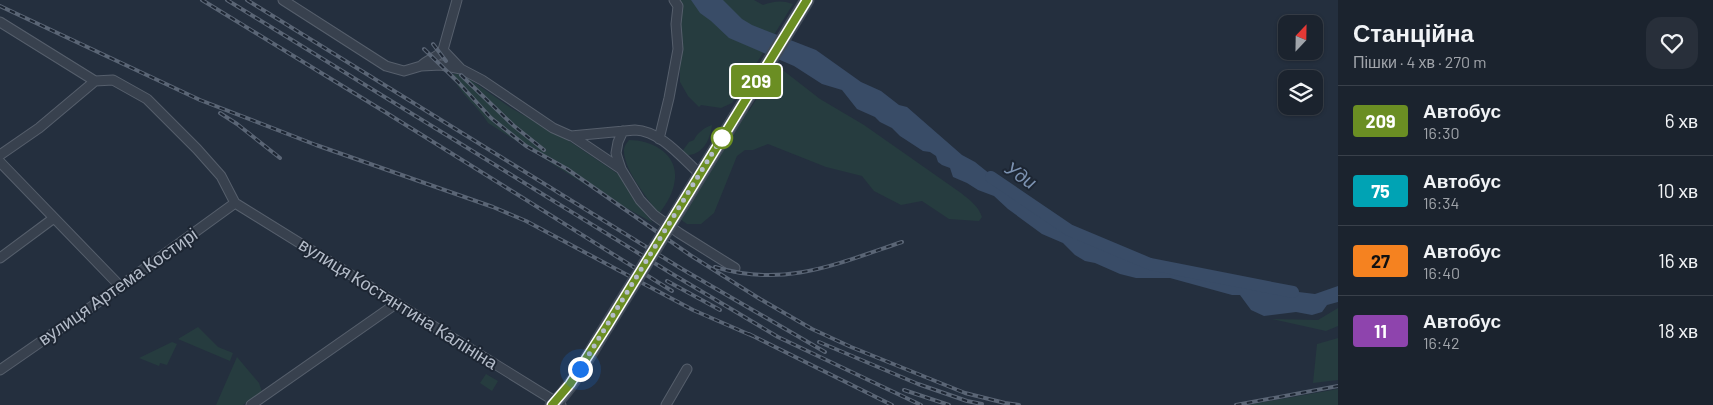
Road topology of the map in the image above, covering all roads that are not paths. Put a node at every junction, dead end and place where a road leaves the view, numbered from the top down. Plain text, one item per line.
1 (283, 0) edge
2 (457, 0) edge
3 (674, 0) edge
4 (804, 5) edge
5 (0, 22) edge
6 (443, 50) junction
7 (421, 66) junction
8 (461, 69) junction
9 (94, 81) junction
10 (623, 131) junction
11 (572, 136) junction
12 (659, 139) junction
13 (0, 156) edge
14 (0, 162) edge
15 (621, 169) junction
16 (700, 174) junction
17 (235, 203) junction
18 (54, 218) junction
19 (0, 258) edge
20 (735, 268) dead end
21 (120, 286) junction
22 (397, 303) junction
23 (688, 368) dead end
24 (0, 370) edge
25 (556, 404) edge
26 (251, 405) edge
27 (666, 405) edge

1 - 7 street
2 - 6 street
3 - 12 street
4 - 16 main road
5 - 9 street
6 - 7 street
6 - 8 street
7 - 8 street
8 - 11 street
9 - 13 street
9 - 17 street
10 - 11 street
10 - 12 street
10 - 15 street
11 - 15 street
12 - 16 street
14 - 18 street
15 - 20 street
16 - 25 main road, bridge
17 - 21 street, вулиця Артема Костирі
17 - 22 street, вулиця Костянтина Калініна
18 - 19 street
18 - 21 street
21 - 24 street, вулиця Артема Костирі
22 - 25 street, вулиця Костянтина Калініна
22 - 26 street
23 - 27 street

